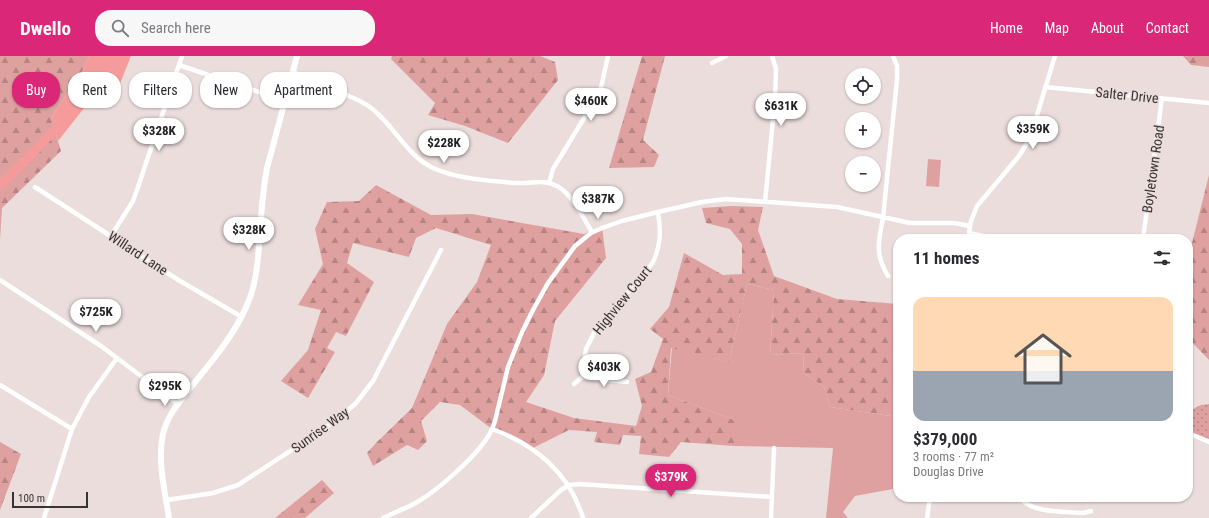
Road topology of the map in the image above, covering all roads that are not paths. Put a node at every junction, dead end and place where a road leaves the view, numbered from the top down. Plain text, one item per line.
1 (182, 56) edge
2 (297, 56) edge
3 (608, 56) edge
4 (726, 56) edge
5 (772, 56) edge
6 (893, 56) edge
7 (1054, 56) edge
8 (712, 63) dead end
9 (179, 65) junction
10 (292, 72) edge
11 (1045, 87) junction
12 (260, 93) edge
13 (347, 95) edge
14 (1162, 98) junction
15 (1209, 103) edge
16 (282, 108) edge
17 (549, 183) junction
18 (35, 187) dead end
19 (765, 202) junction
20 (658, 212) junction
21 (884, 218) junction
22 (970, 226) junction
23 (592, 232) junction
24 (969, 233) joint
25 (974, 234) edge
26 (1144, 234) edge
27 (111, 236) junction
28 (441, 250) dead end
29 (888, 276) dead end
30 (0, 280) edge
31 (242, 317) junction
32 (117, 358) junction
33 (582, 377) junction
34 (627, 382) dead end
35 (574, 384) dead end
36 (0, 385) edge
37 (178, 404) junction
38 (72, 429) junction
39 (492, 429) junction
40 (1193, 435) edge
41 (1209, 442) edge
42 (774, 448) dead end
43 (569, 485) junction
44 (772, 497) junction
45 (166, 500) junction
46 (929, 502) edge
47 (1024, 502) edge
48 (1091, 511) dead end
49 (44, 518) edge
50 (169, 518) edge
51 (383, 518) edge
52 (531, 518) edge
53 (583, 518) edge
54 (771, 518) edge
55 (927, 518) edge

1 - 9 street
2 - 10 street
3 - 17 street
4 - 8 street
5 - 19 street
6 - 21 street
7 - 11 street
9 - 12 street
9 - 27 street
11 - 14 street, Salter Drive
11 - 22 street
13 - 17 street
14 - 15 street, Salter Drive
14 - 26 street, Boyletown Road
16 - 31 street
17 - 23 street
18 - 27 street, Willard Lane
19 - 20 street
19 - 21 street
20 - 23 street
20 - 33 street, Highview Court
21 - 22 street
21 - 29 street
22 - 24 street
23 - 39 street
24 - 25 street
27 - 31 street, Willard Lane
28 - 45 street, Sunrise Way
30 - 32 street
31 - 37 street
32 - 37 street
32 - 38 street
33 - 34 street
33 - 35 street
36 - 38 street
37 - 45 street
38 - 49 street
39 - 43 street
39 - 51 street
40 - 41 street
42 - 44 street
43 - 44 street
43 - 52 street
43 - 53 street
44 - 54 street
45 - 50 street
46 - 55 street
47 - 48 street

